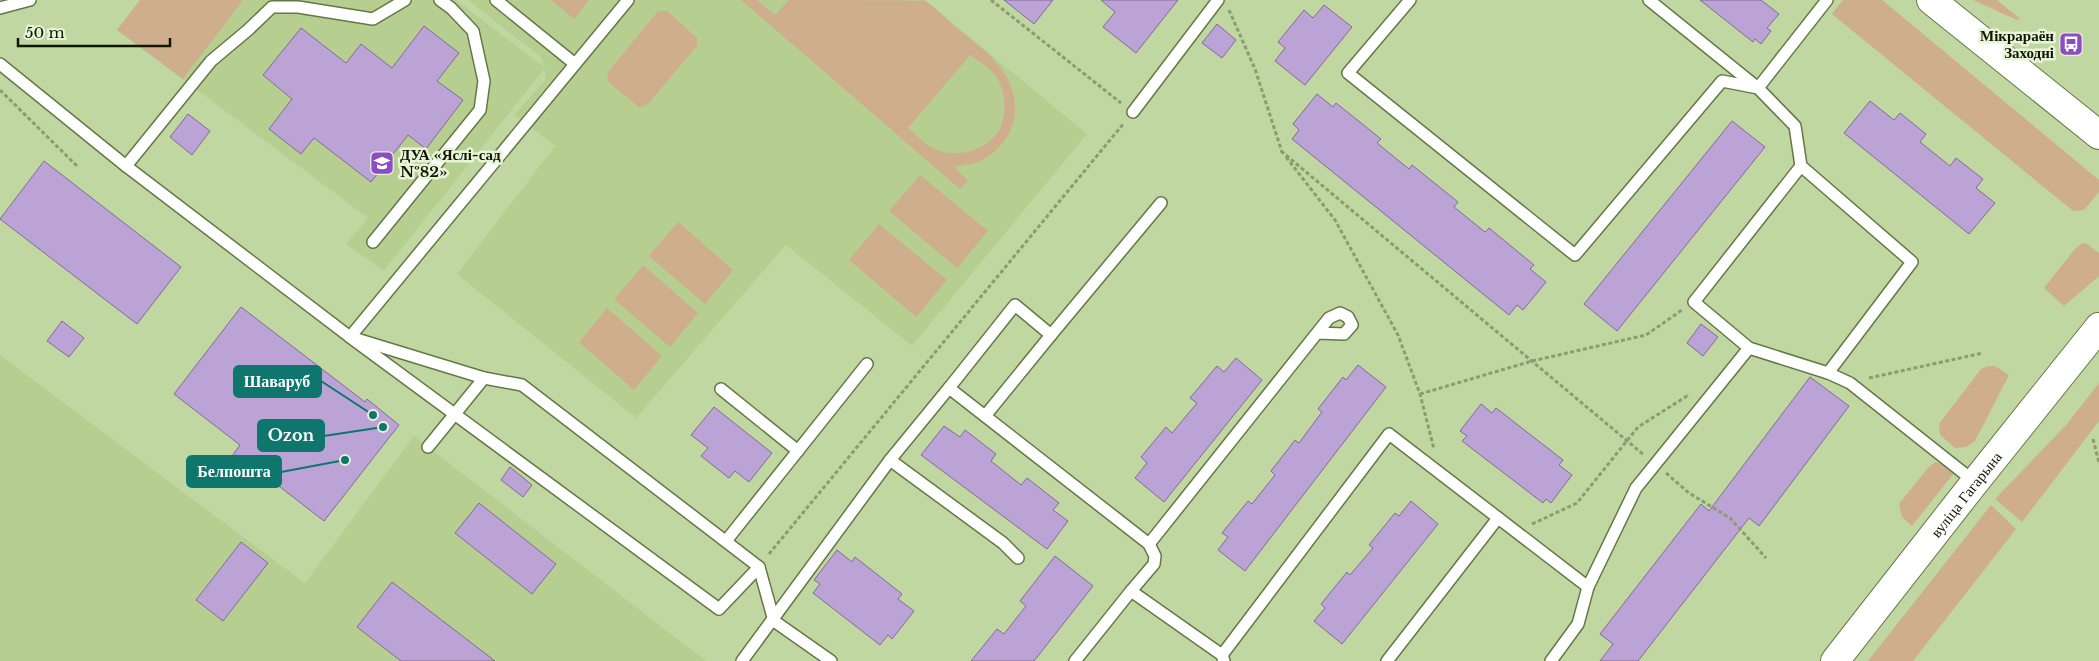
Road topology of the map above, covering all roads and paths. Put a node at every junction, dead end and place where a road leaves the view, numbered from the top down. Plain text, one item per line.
1 (30, 0) edge
2 (405, 0) edge
3 (440, 0) edge
4 (496, 0) edge
5 (628, 0) edge
6 (991, 0) edge
7 (1218, 0) edge
8 (1410, 0) edge
9 (1650, 0) edge
10 (1931, 0) edge
11 (1825, 1) edge
12 (0, 8) edge
13 (1228, 9) dead end
14 (0, 64) edge
15 (575, 64) junction
16 (1758, 88) junction
17 (0, 90) edge
18 (1133, 112) junction
19 (2099, 135) edge
20 (1281, 151) junction
21 (76, 166) dead end
22 (126, 166) junction
23 (1801, 166) junction
24 (1161, 204) dead end
25 (373, 242) dead end
26 (1694, 302) junction
27 (2099, 327) edge
28 (1318, 333) dead end
29 (1051, 335) junction
30 (350, 337) junction
31 (1749, 348) junction
32 (1984, 353) dead end
33 (1532, 361) junction
34 (867, 364) dead end
35 (1828, 373) junction
36 (484, 378) junction
37 (1850, 383) junction
38 (949, 388) junction
39 (721, 389) dead end
40 (1420, 394) junction
41 (1705, 402) junction
42 (453, 414) junction
43 (985, 416) junction
44 (2093, 439) dead end
45 (1627, 441) junction
46 (428, 447) dead end
47 (798, 451) junction
48 (890, 460) junction
49 (2099, 463) edge
50 (1655, 464) junction
51 (1449, 480) junction
52 (1975, 482) junction
53 (1498, 518) junction
54 (1515, 531) junction
55 (726, 541) junction
56 (1149, 544) junction
57 (1018, 558) dead end
58 (1766, 558) dead end
59 (759, 566) junction
60 (1588, 587) junction
61 (1131, 591) junction
62 (774, 621) junction
63 (1223, 658) edge
64 (742, 661) edge
65 (830, 661) edge
66 (1075, 661) edge
67 (1387, 661) edge
68 (1551, 661) edge
69 (1835, 661) edge

1 - 12 lane
2 - 22 lane
3 - 25 lane
4 - 15 lane
5 - 15 lane
6 - 18 path
7 - 18 lane
8 - 16 lane
9 - 16 lane
10 - 19 main road
11 - 16 lane
13 - 20 path
14 - 22 lane
15 - 30 lane
16 - 23 lane
17 - 21 path
18 - 59 path
20 - 33 path
20 - 40 path
22 - 30 lane
23 - 26 lane
23 - 35 lane
24 - 29 lane
26 - 31 lane
26 - 33 path
27 - 52 main road, вуліца Гагарына
28 - 56 lane
29 - 38 lane
29 - 43 lane
30 - 36 lane
30 - 42 lane
31 - 35 lane
31 - 41 lane
32 - 37 path
33 - 40 path
33 - 45 path
34 - 47 lane
35 - 37 lane
36 - 42 lane
36 - 55 lane
37 - 52 lane
38 - 43 lane
38 - 48 lane
39 - 47 lane
40 - 51 path
41 - 45 path
41 - 50 lane
42 - 46 lane
42 - 59 lane
43 - 56 lane
44 - 49 path
45 - 50 path
45 - 54 path
47 - 55 lane
48 - 57 lane
48 - 62 lane
50 - 58 path
50 - 60 lane
51 - 53 lane
51 - 63 lane
52 - 69 main road, вуліца Гагарына
53 - 54 lane
53 - 67 lane
54 - 60 lane
55 - 59 lane
56 - 61 lane
59 - 62 lane
60 - 68 lane
61 - 63 lane
61 - 66 lane
62 - 64 lane
62 - 65 lane

